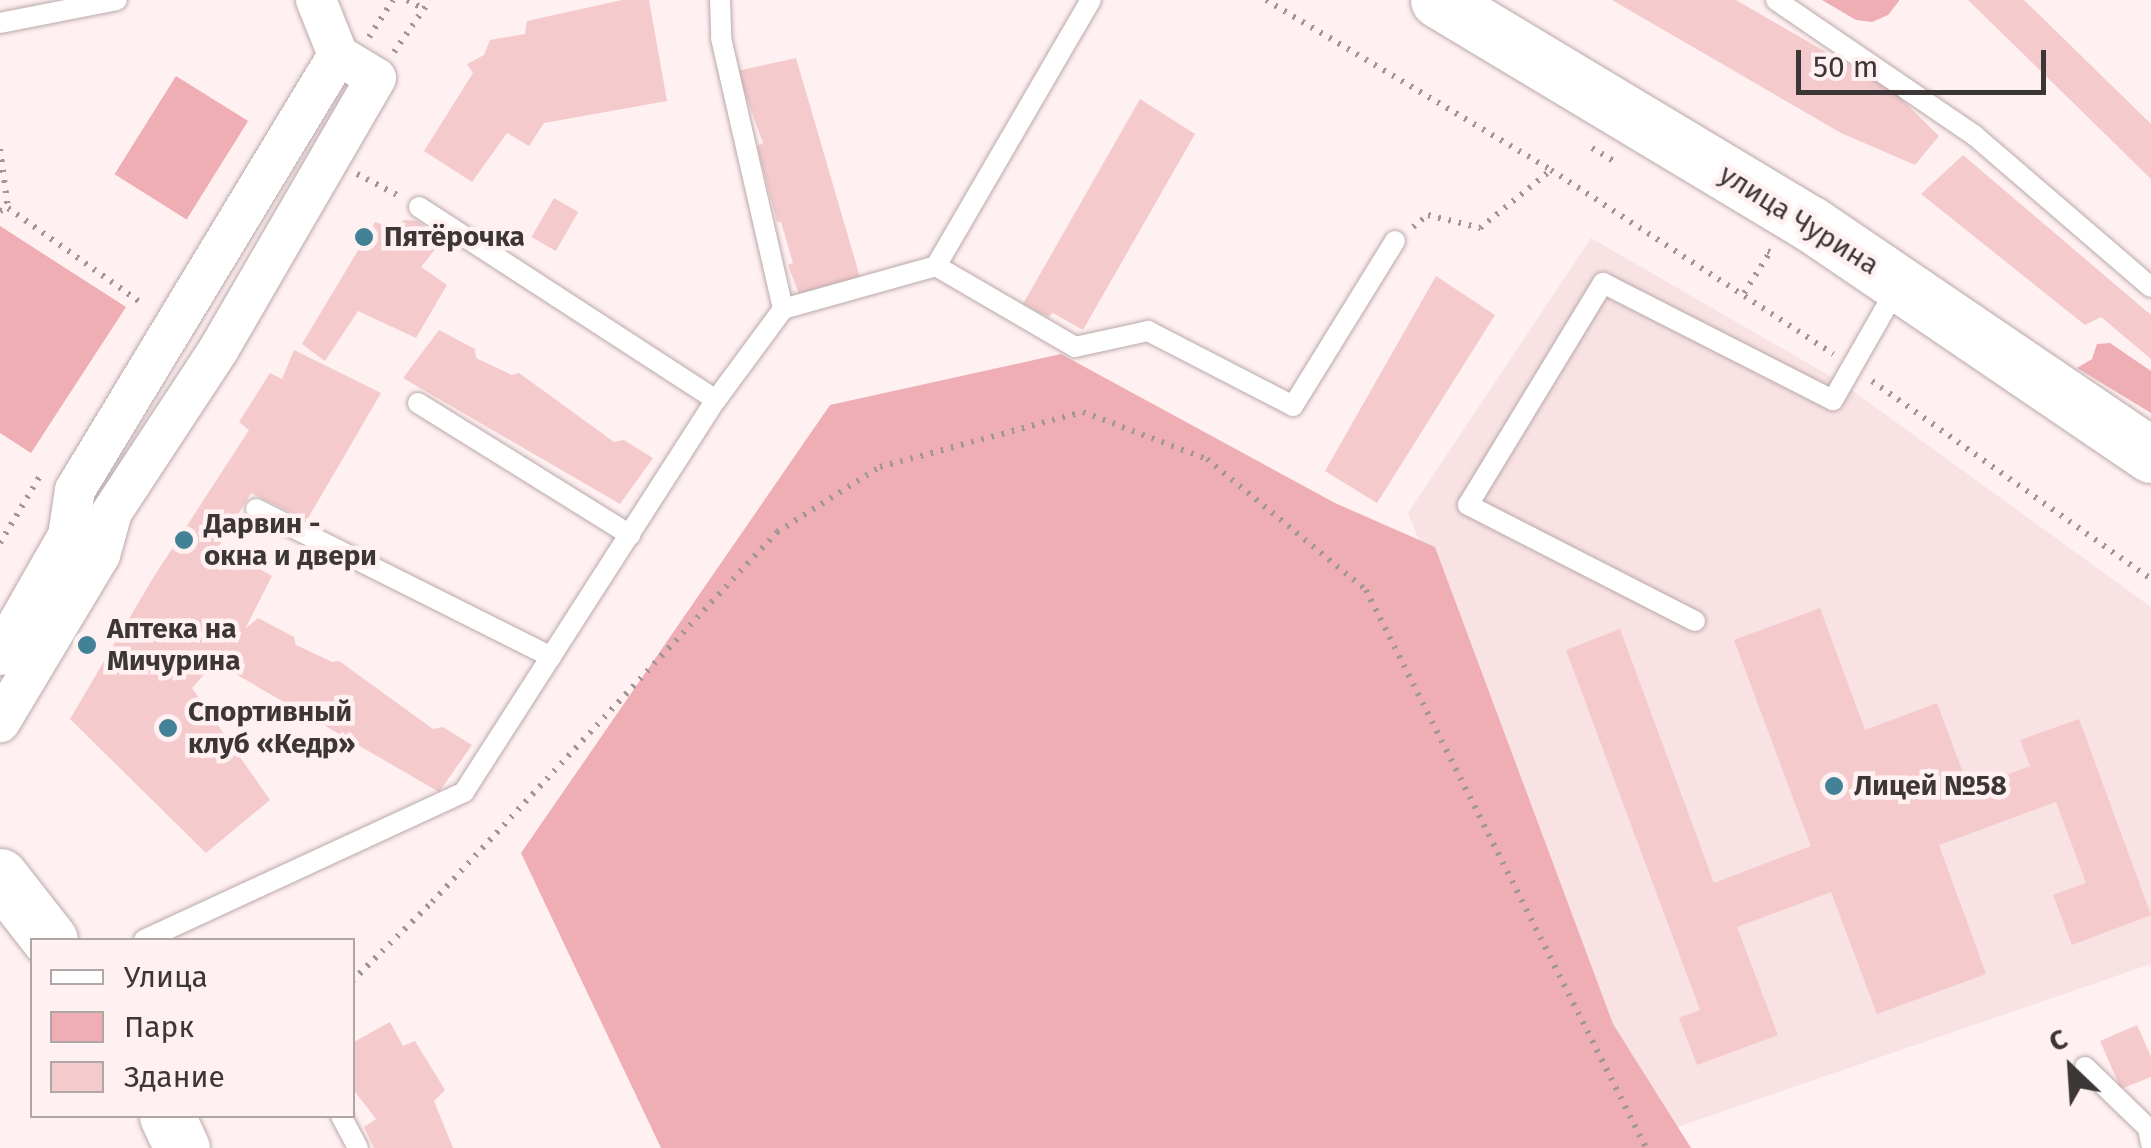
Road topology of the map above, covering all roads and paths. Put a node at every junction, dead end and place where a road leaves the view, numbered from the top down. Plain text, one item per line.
1 (117, 0) edge
2 (316, 0) edge
3 (407, 0) edge
4 (430, 0) edge
5 (720, 0) edge
6 (1091, 0) edge
7 (1266, 0) edge
8 (1438, 0) edge
9 (1776, 0) edge
10 (78, 4) edge
11 (424, 9) junction
12 (0, 23) edge
13 (338, 55) junction
14 (376, 78) junction
15 (0, 149) edge
16 (330, 158) junction
17 (1551, 170) junction
18 (419, 207) joint
19 (4, 209) edge
20 (1395, 241) joint
21 (1770, 252) dead end
22 (936, 266) junction
23 (1899, 284) junction
24 (2151, 287) edge
25 (1744, 293) junction
26 (783, 309) junction
27 (174, 324) junction
28 (1851, 367) junction
29 (716, 400) junction
30 (418, 403) dead end
31 (2151, 455) edge
32 (256, 510) dead end
33 (630, 534) junction
34 (2151, 579) edge
35 (1695, 621) dead end
36 (0, 655) edge
37 (552, 657) junction
38 (0, 722) edge
39 (0, 876) edge
40 (48, 938) edge
41 (148, 938) edge
42 (355, 978) edge
43 (2085, 1066) dead end
44 (168, 1118) edge
45 (342, 1118) edge
46 (2151, 1143) edge
47 (182, 1148) edge
48 (358, 1148) edge
49 (1646, 1148) edge

1 - 10 lane
2 - 13 street
3 - 11 path
4 - 11 path
5 - 26 lane
6 - 22 lane
7 - 17 path
8 - 23 street, улица Чурина
9 - 24 lane
10 - 12 lane
11 - 14 path
13 - 14 street
13 - 27 street
14 - 16 street
15 - 19 path
16 - 18 path
16 - 38 street
17 - 20 path
17 - 25 path
18 - 29 lane
19 - 27 path
20 - 22 lane
21 - 25 path
22 - 26 lane
23 - 28 lane
23 - 31 street, улица Чурина
25 - 28 path
26 - 29 lane
27 - 36 street
28 - 34 path
28 - 35 lane
29 - 33 lane
30 - 33 lane
32 - 37 lane
33 - 37 lane
37 - 41 lane
39 - 40 street
42 - 49 path
43 - 46 lane
44 - 47 street
45 - 48 lane

